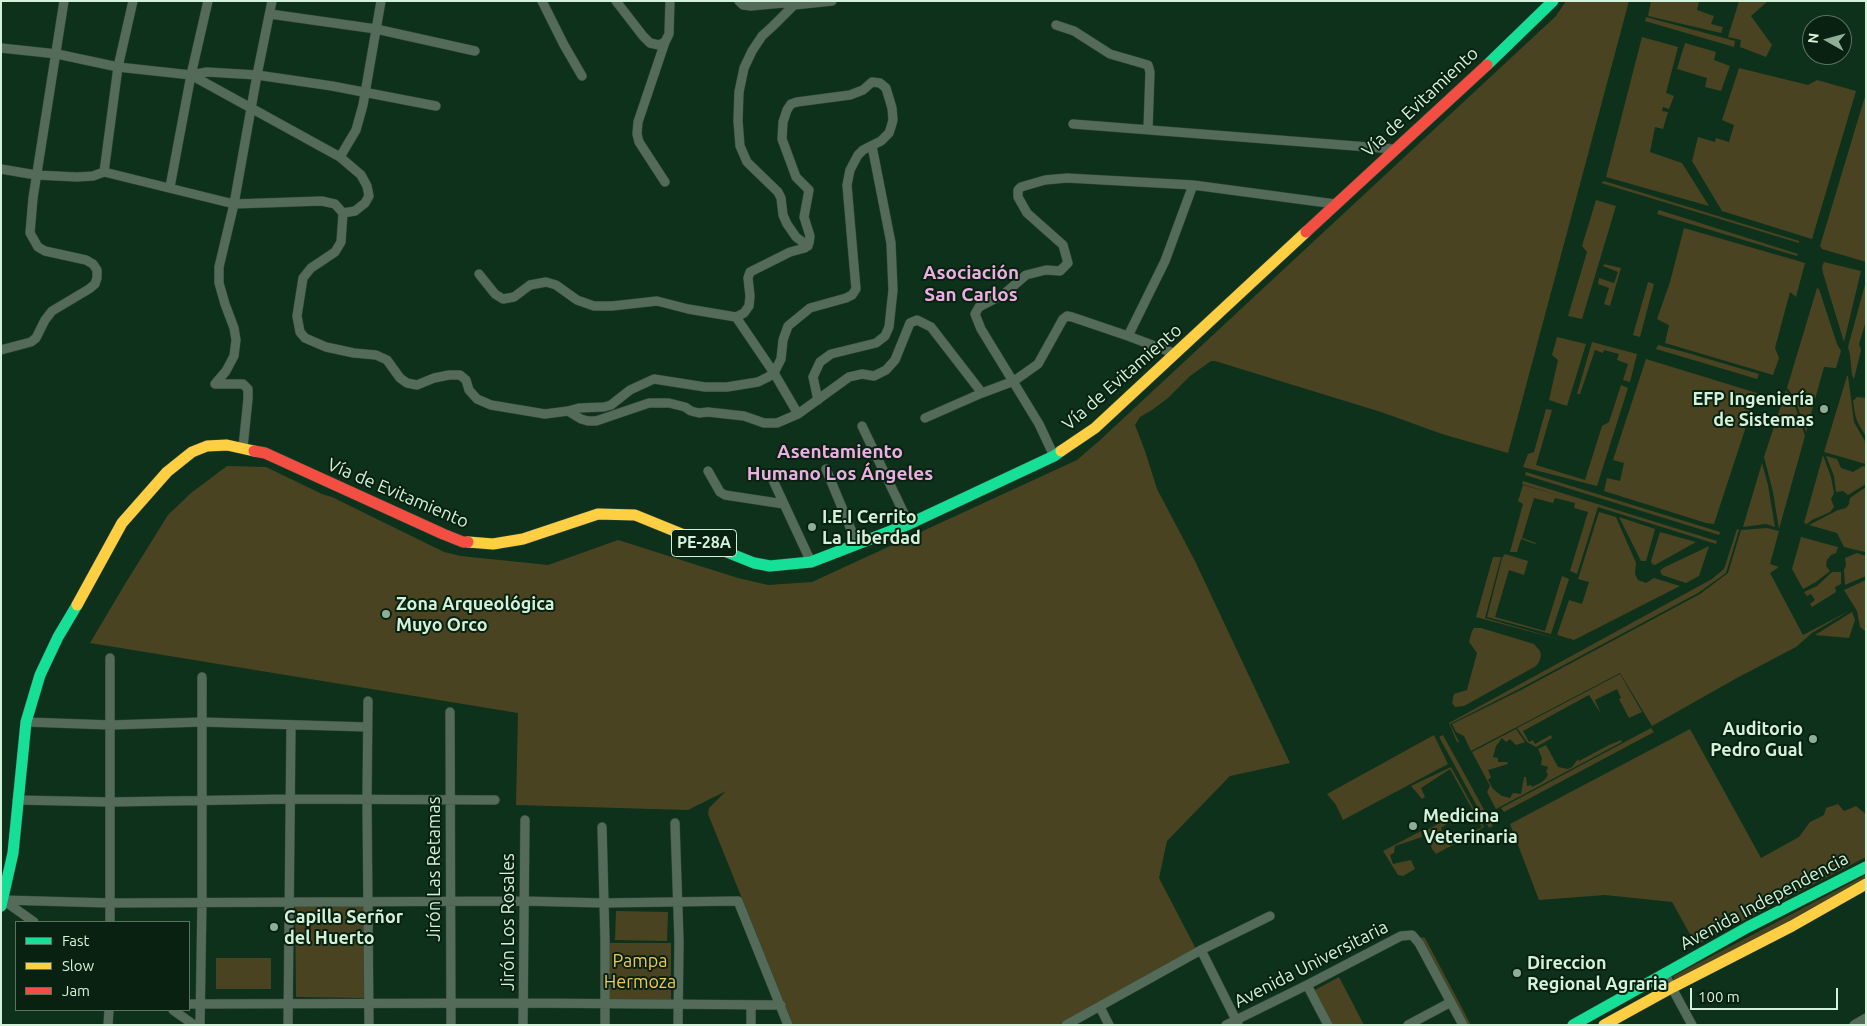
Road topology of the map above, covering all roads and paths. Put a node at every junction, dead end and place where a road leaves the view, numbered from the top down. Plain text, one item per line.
1 (64, 1) edge
2 (133, 1) edge
3 (208, 1) edge
4 (272, 1) edge
5 (381, 1) edge
6 (616, 1) edge
7 (670, 1) edge
8 (739, 1) edge
9 (832, 1) edge
10 (542, 2) edge
11 (1547, 3) edge
12 (794, 5) junction
13 (270, 14) junction
14 (1056, 25) dead end
15 (376, 29) junction
16 (665, 42) junction
17 (1, 48) edge
18 (474, 51) dead end
19 (57, 54) junction
20 (118, 66) junction
21 (191, 74) junction
22 (257, 74) junction
23 (582, 76) dead end
24 (364, 93) junction
25 (436, 106) dead end
26 (252, 108) junction
27 (1073, 124) dead end
28 (1148, 129) junction
29 (872, 146) junction
30 (1394, 149) junction
31 (340, 157) junction
32 (1, 169) edge
33 (104, 172) junction
34 (36, 175) junction
35 (665, 182) dead end
36 (1192, 185) junction
37 (170, 187) junction
38 (234, 204) junction
39 (1336, 204) junction
40 (342, 213) junction
41 (808, 246) junction
42 (479, 274) dead end
43 (736, 317) junction
44 (1128, 336) junction
45 (1, 350) edge
46 (1176, 354) junction
47 (774, 372) junction
48 (1014, 381) junction
49 (982, 393) junction
50 (818, 400) junction
51 (568, 411) junction
52 (798, 414) junction
53 (925, 418) dead end
54 (862, 426) dead end
55 (243, 447) junction
56 (1054, 456) junction
57 (826, 469) dead end
58 (708, 471) dead end
59 (771, 476) dead end
60 (784, 504) junction
61 (909, 524) junction
62 (857, 544) junction
63 (811, 562) junction
64 (110, 658) dead end
65 (202, 677) dead end
66 (368, 701) dead end
67 (450, 712) dead end
68 (26, 722) junction
69 (202, 722) junction
70 (110, 725) junction
71 (291, 725) junction
72 (367, 727) junction
73 (290, 799) junction
74 (450, 799) junction
75 (18, 800) junction
76 (202, 800) junction
77 (367, 800) junction
78 (495, 800) dead end
79 (110, 802) junction
80 (525, 820) dead end
81 (675, 823) dead end
82 (602, 827) dead end
83 (1866, 867) edge
84 (1866, 884) edge
85 (289, 901) junction
86 (523, 901) junction
87 (110, 902) junction
88 (202, 902) junction
89 (369, 902) junction
90 (451, 902) junction
91 (676, 902) junction
92 (2, 903) edge
93 (604, 903) junction
94 (1783, 909) junction
95 (1270, 916) dead end
96 (32, 921) edge
97 (110, 921) edge
98 (1792, 926) junction
99 (1715, 945) junction
100 (1201, 950) junction
101 (1722, 962) junction
102 (1664, 973) junction
103 (1307, 986) junction
104 (1673, 987) junction
105 (1451, 1002) junction
106 (288, 1003) junction
107 (370, 1003) junction
108 (451, 1003) junction
109 (524, 1003) junction
110 (190, 1004) edge
111 (200, 1004) junction
112 (605, 1005) junction
113 (678, 1005) junction
114 (751, 1005) junction
115 (780, 1005) junction
116 (1100, 1007) junction
117 (109, 1011) edge
118 (174, 1011) edge
119 (1594, 1013) junction
120 (1866, 1018) edge
121 (1237, 1022) edge
122 (108, 1025) edge
123 (194, 1025) edge
124 (200, 1025) edge
125 (288, 1025) edge
126 (370, 1025) edge
127 (451, 1025) edge
128 (523, 1025) edge
129 (605, 1025) edge
130 (678, 1025) edge
131 (751, 1025) edge
132 (788, 1025) edge
133 (1066, 1025) edge
134 (1109, 1025) edge
135 (1226, 1025) edge
136 (1328, 1025) edge
137 (1408, 1025) edge
138 (1463, 1025) edge
139 (1573, 1025) edge
140 (1600, 1025) edge
141 (1604, 1025) edge
142 (1692, 1025) edge
143 (1854, 1025) edge

1 - 19 street
2 - 20 street
3 - 21 street
4 - 13 street
5 - 15 street
6 - 16 street
7 - 16 street
8 - 12 street
9 - 12 street
10 - 23 street
11 - 30 main road, Vía de Evitamiento / PE-28A
12 - 41 street
13 - 15 street
13 - 22 street
14 - 28 street
15 - 18 street
15 - 24 street
16 - 35 street
17 - 19 street
19 - 20 street
19 - 34 street
20 - 21 street
20 - 33 street
21 - 22 street
21 - 26 street
21 - 37 street
22 - 24 street
22 - 26 street
24 - 25 street
24 - 31 street
26 - 31 street
26 - 38 street
27 - 28 street
28 - 30 street
29 - 41 street
29 - 47 street
29 - 50 street
30 - 39 main road, Vía de Evitamiento / PE-28A
31 - 40 street
32 - 34 street
33 - 34 street
33 - 37 street
34 - 45 street
36 - 39 street
36 - 44 street
36 - 48 street
37 - 38 street
38 - 40 street
38 - 55 street
39 - 46 main road, Vía de Evitamiento / PE-28A
40 - 51 street
41 - 43 street
42 - 43 street
43 - 47 street
44 - 46 street
44 - 48 street
46 - 56 main road, Vía de Evitamiento / PE-28A
47 - 51 street
47 - 52 street
48 - 49 street
48 - 56 street
49 - 50 street
49 - 53 street
50 - 52 street
51 - 52 street
54 - 61 street
55 - 63 main road, Vía de Evitamiento / PE-28A
55 - 68 main road, Vía de Evitamiento / PE-28A
56 - 61 main road, Vía de Evitamiento / PE-28A
57 - 62 street
58 - 60 street
59 - 60 street
60 - 63 street
61 - 62 main road, Vía de Evitamiento / PE-28A
62 - 63 main road, Vía de Evitamiento / PE-28A
64 - 70 street
65 - 69 street
66 - 72 street
67 - 74 street, Jirón Las Retamas
68 - 70 street
68 - 75 main road, Vía de Evitamiento / PE-28A
69 - 70 street
69 - 71 street
69 - 76 street
70 - 79 street
71 - 72 street
71 - 73 street
72 - 77 street
73 - 76 street
73 - 77 street
73 - 85 street
74 - 77 street
74 - 78 street
74 - 90 street, Jirón Las Retamas
75 - 79 street
75 - 92 main road, Vía de Evitamiento / PE-28A
76 - 79 street
76 - 88 street
77 - 89 street
79 - 87 street
80 - 86 street, Jirón Los Rosales
81 - 91 street
82 - 93 street
83 - 94 main road, Avenida Independencia
84 - 98 main road, Avenida Independencia
85 - 88 street
85 - 89 street
85 - 106 street
86 - 90 street
86 - 93 street
86 - 109 street, Jirón Los Rosales
87 - 88 street
87 - 92 street
87 - 97 street
88 - 111 street
89 - 90 street
89 - 107 street
90 - 108 street, Jirón Las Retamas
91 - 93 street
91 - 113 street
91 - 115 street
92 - 96 street
93 - 112 street
94 - 98 main road
94 - 99 main road, Avenida Independencia
95 - 100 street
98 - 101 main road, Avenida Independencia
99 - 101 main road
99 - 102 main road, Avenida Independencia
100 - 116 street
100 - 121 street
101 - 104 main road, Avenida Independencia
102 - 104 street
102 - 119 main road, Avenida Independencia
103 - 105 street, Avenida Universitaria
103 - 121 street, Avenida Universitaria
103 - 136 street
104 - 141 main road, Avenida Independencia
104 - 142 street
105 - 137 street
105 - 138 street
106 - 107 street
106 - 111 street
106 - 125 street
107 - 108 street
107 - 126 street
108 - 109 street
108 - 127 street, Jirón Las Retamas
109 - 112 street
109 - 128 street, Jirón Los Rosales
110 - 111 street
111 - 124 street
112 - 113 street
112 - 129 street
113 - 114 street
113 - 130 street
114 - 115 street
114 - 131 street
115 - 132 street
116 - 133 street
116 - 134 street
117 - 122 street
118 - 123 street
119 - 139 main road, Avenida Independencia
119 - 140 street
120 - 143 street
121 - 135 street, Avenida Universitaria

